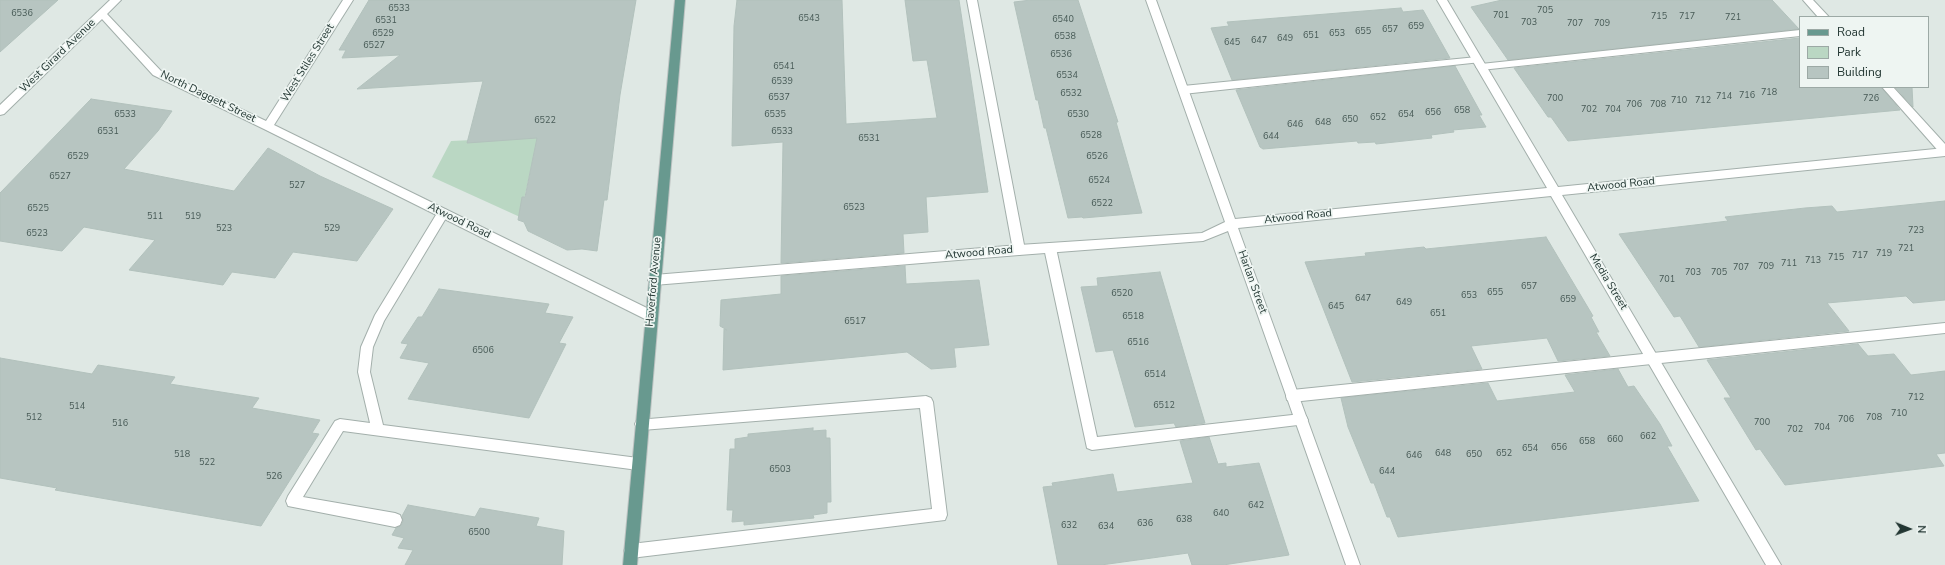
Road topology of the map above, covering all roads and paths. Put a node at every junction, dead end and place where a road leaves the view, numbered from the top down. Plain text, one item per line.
1 (116, 0) edge
2 (348, 0) edge
3 (680, 0) edge
4 (972, 0) edge
5 (1151, 0) edge
6 (1442, 0) edge
7 (1808, 0) edge
8 (102, 14) junction
9 (1823, 16) edge
10 (1799, 32) edge
11 (1479, 64) junction
12 (1888, 88) edge
13 (1183, 90) junction
14 (0, 111) edge
15 (268, 126) junction
16 (1945, 152) edge
17 (1554, 192) junction
18 (442, 213) junction
19 (1231, 224) junction
20 (1050, 248) junction
21 (1019, 250) junction
22 (654, 280) junction
23 (651, 316) junction
24 (1945, 328) edge
25 (1654, 359) junction
26 (1292, 396) junction
27 (1301, 420) junction
28 (642, 424) junction
29 (378, 430) junction
30 (638, 464) junction
31 (395, 520) dead end
32 (631, 551) junction
33 (630, 565) edge
34 (1353, 565) edge
35 (1774, 565) edge

1 - 8 street, West Girard Avenue
2 - 15 street, West Stiles Street
3 - 22 main road, Haverford Avenue
4 - 21 street
5 - 13 street, Harlan Street
6 - 11 street, Media Street
7 - 9 street
8 - 14 street, West Girard Avenue
8 - 15 street, North Daggett Street
10 - 11 street
11 - 13 street
11 - 17 street, Media Street
12 - 16 street
13 - 19 street, Harlan Street
15 - 18 street, Atwood Road
16 - 17 street, Atwood Road
17 - 19 street, Atwood Road
17 - 25 street, Media Street
18 - 23 street, Atwood Road
18 - 29 street
19 - 20 street, Atwood Road
19 - 26 street, Harlan Street
20 - 21 street, Atwood Road
20 - 27 street
21 - 22 street, Atwood Road
22 - 23 main road, Haverford Avenue
23 - 28 main road, Haverford Avenue
24 - 25 street
25 - 26 street
25 - 35 street, Media Street
26 - 27 street, Harlan Street
27 - 34 street, Harlan Street
28 - 30 main road, Haverford Avenue
28 - 32 street
29 - 30 street
29 - 31 street
30 - 32 main road, Haverford Avenue
32 - 33 main road, Haverford Avenue

